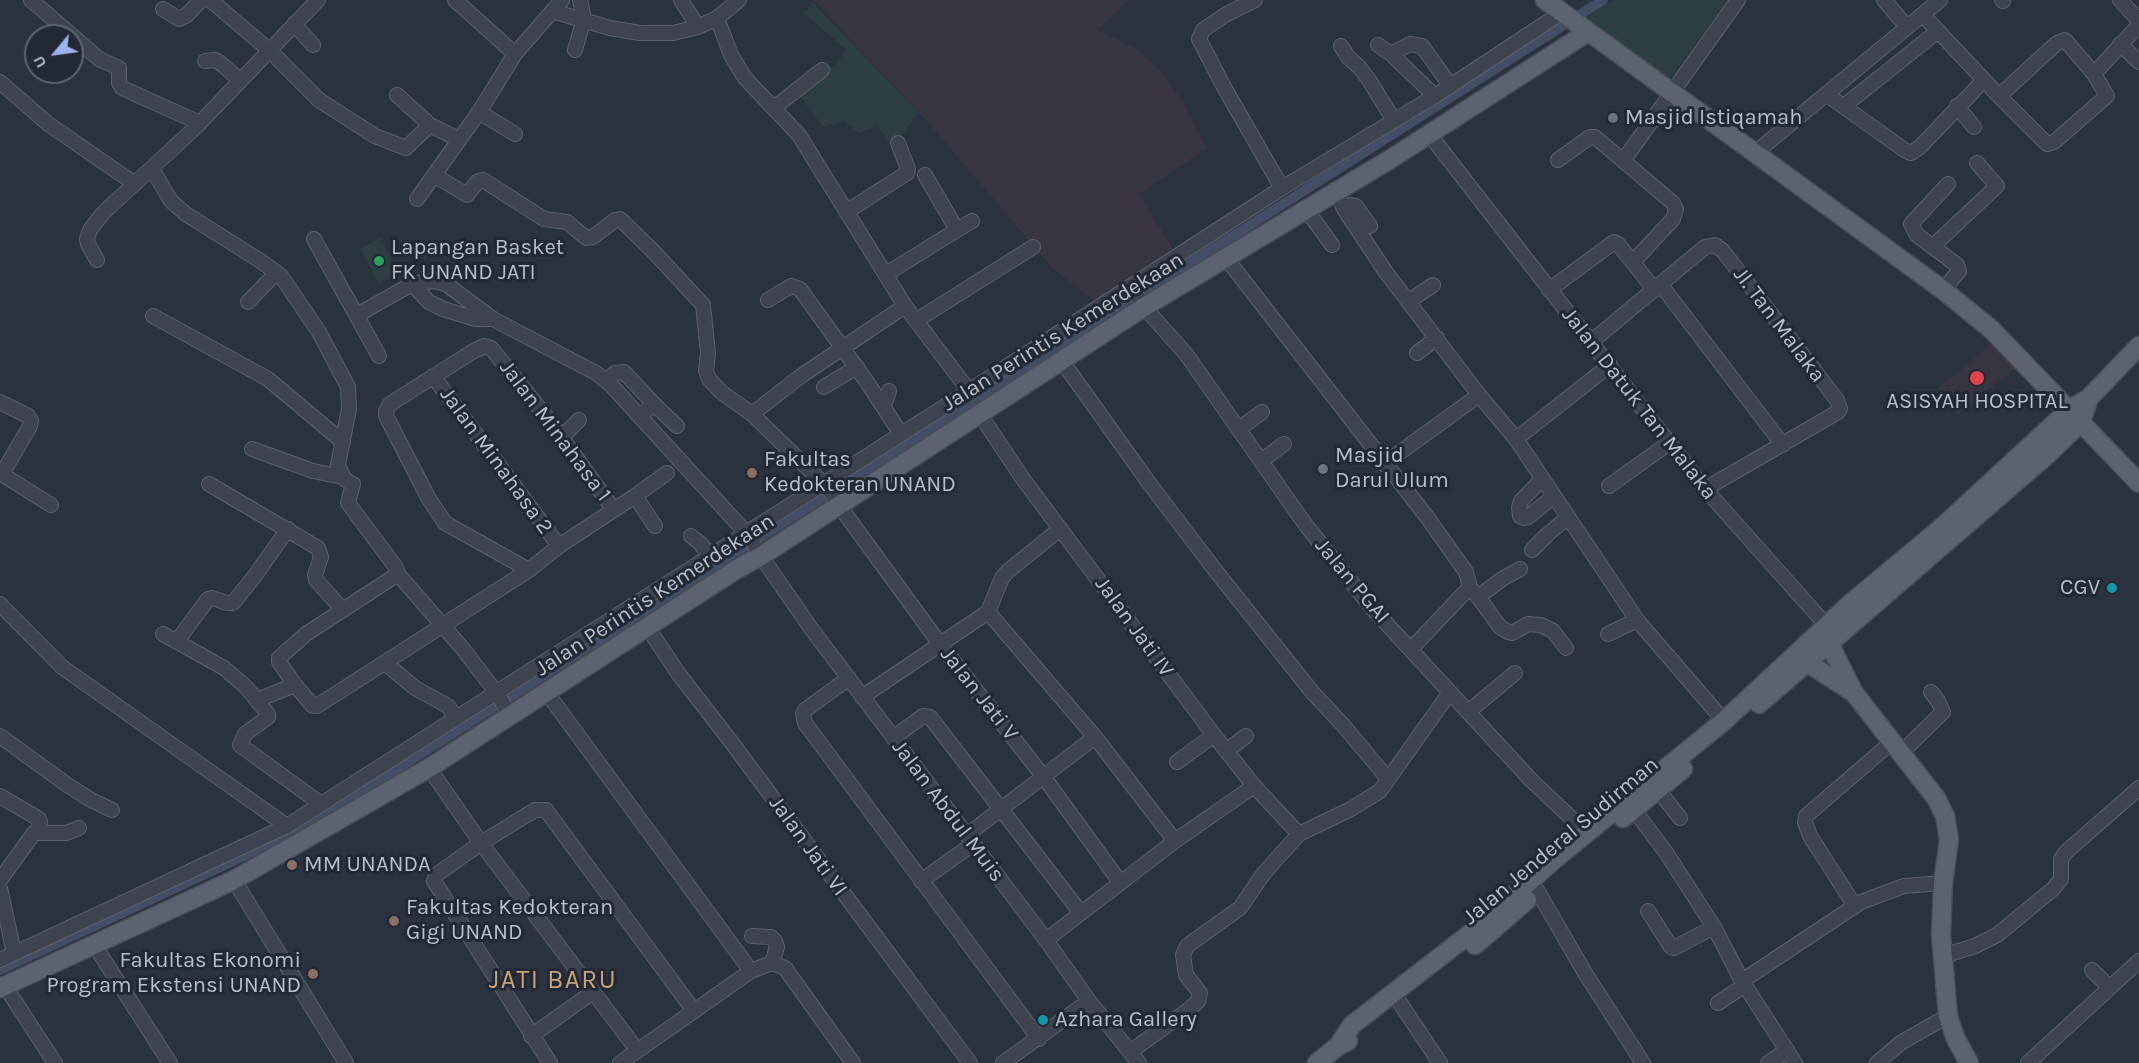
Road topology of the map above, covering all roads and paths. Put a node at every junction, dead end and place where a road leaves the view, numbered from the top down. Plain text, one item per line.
1 (31, 0) edge
2 (201, 0) edge
3 (210, 0) edge
4 (318, 0) edge
5 (455, 0) edge
6 (562, 0) edge
7 (580, 0) edge
8 (681, 0) edge
9 (739, 0) edge
10 (1255, 0) edge
11 (1545, 0) edge
12 (1738, 0) edge
13 (1884, 0) edge
14 (1940, 0) edge
15 (2120, 0) edge
16 (163, 9) dead end
17 (552, 11) junction
18 (1562, 14) junction
19 (1923, 15) junction
20 (717, 18) junction
21 (584, 19) junction
22 (2139, 21) edge
23 (294, 24) junction
24 (2139, 25) edge
25 (698, 27) junction
26 (1907, 27) junction
27 (1586, 30) junction
28 (1938, 31) junction
29 (2120, 44) junction
30 (313, 45) dead end
31 (1378, 45) dead end
32 (1341, 46) dead end
33 (269, 50) junction
34 (575, 50) dead end
35 (515, 54) junction
36 (1391, 54) junction
37 (205, 61) dead end
38 (2139, 62) edge
39 (822, 70) dead end
40 (2094, 74) junction
41 (240, 80) junction
42 (1984, 80) junction
43 (0, 82) edge
44 (1450, 85) junction
45 (1671, 92) junction
46 (1826, 94) junction
47 (397, 95) dead end
48 (1435, 96) junction
49 (1998, 96) junction
50 (1844, 106) junction
51 (1957, 106) junction
52 (775, 107) junction
53 (479, 112) junction
54 (1394, 119) junction
55 (200, 123) junction
56 (430, 125) junction
57 (1974, 127) dead end
58 (515, 134) dead end
59 (1429, 134) junction
60 (458, 139) junction
61 (898, 143) dead end
62 (1755, 153) junction
63 (1558, 160) dead end
64 (1623, 161) junction
65 (1977, 163) dead end
66 (152, 169) junction
67 (925, 175) dead end
68 (434, 176) junction
69 (135, 184) junction
70 (1948, 184) dead end
71 (1282, 188) junction
72 (1336, 190) junction
73 (417, 199) dead end
74 (1306, 209) junction
75 (1344, 209) junction
76 (846, 212) junction
77 (972, 221) dead end
78 (1370, 226) dead end
79 (957, 230) junction
80 (314, 239) dead end
81 (1332, 245) dead end
82 (1932, 246) junction
83 (1033, 247) dead end
84 (1226, 258) junction
85 (97, 260) dead end
86 (1632, 262) junction
87 (276, 273) junction
88 (886, 274) junction
89 (412, 284) junction
90 (1433, 285) dead end
91 (1658, 287) junction
92 (1549, 290) junction
93 (1943, 290) junction
94 (1141, 295) junction
95 (768, 300) dead end
96 (1409, 301) junction
97 (248, 302) dead end
98 (905, 306) junction
99 (357, 315) junction
100 (153, 316) dead end
101 (493, 319) junction
102 (916, 320) junction
103 (1437, 338) junction
104 (1591, 342) junction
105 (2139, 346) edge
106 (842, 348) junction
107 (1417, 353) dead end
108 (379, 356) dead end
109 (1062, 361) junction
110 (1610, 365) junction
111 (857, 367) junction
112 (433, 375) junction
113 (606, 381) junction
114 (824, 387) dead end
115 (889, 391) dead end
116 (969, 391) junction
117 (1479, 395) junction
118 (0, 402) edge
119 (654, 404) junction
120 (884, 406) junction
121 (1262, 412) dead end
122 (979, 413) junction
123 (752, 414) junction
124 (640, 416) junction
125 (2075, 416) junction
126 (579, 420) dead end
127 (676, 426) dead end
128 (1239, 429) junction
129 (901, 434) junction
130 (562, 436) junction
131 (1516, 439) junction
132 (343, 442) junction
133 (1669, 443) junction
134 (1284, 444) dead end
135 (1783, 445) junction
136 (252, 449) dead end
137 (1261, 461) junction
138 (1384, 464) junction
139 (667, 473) dead end
140 (1, 474) edge
141 (343, 477) junction
142 (1542, 479) junction
143 (2139, 483) edge
144 (209, 484) dead end
145 (1609, 486) dead end
146 (1705, 489) junction
147 (831, 493) junction
148 (634, 496) junction
149 (1553, 497) junction
150 (51, 505) dead end
151 (614, 510) junction
152 (1568, 518) junction
153 (655, 526) dead end
154 (288, 529) junction
155 (1060, 529) junction
156 (747, 534) junction
157 (691, 536) dead end
158 (559, 546) junction
159 (1532, 550) dead end
160 (759, 553) junction
161 (710, 556) junction
162 (1520, 569) dead end
163 (529, 570) junction
164 (398, 574) junction
165 (1474, 592) junction
166 (1614, 599) dead end
167 (0, 604) edge
168 (342, 609) junction
169 (988, 612) junction
170 (1634, 622) junction
171 (442, 625) junction
172 (648, 628) junction
173 (163, 634) dead end
174 (1608, 634) dead end
175 (1828, 634) junction
176 (177, 642) junction
177 (939, 644) junction
178 (1566, 648) dead end
179 (1411, 649) junction
180 (385, 663) junction
181 (1808, 663) junction
182 (1515, 673) dead end
183 (849, 678) junction
184 (295, 686) junction
185 (1450, 692) junction
186 (1931, 692) dead end
187 (547, 693) junction
188 (1854, 693) junction
189 (497, 694) junction
190 (862, 697) junction
191 (257, 700) junction
192 (509, 712) junction
193 (1468, 712) junction
194 (456, 718) junction
195 (1724, 721) junction
196 (1214, 735) junction
197 (0, 736) edge
198 (1246, 736) dead end
199 (1095, 737) junction
200 (893, 738) junction
201 (1897, 747) junction
202 (1226, 751) junction
203 (1178, 762) dead end
204 (429, 768) junction
205 (1043, 776) junction
206 (1388, 779) junction
207 (1254, 786) junction
208 (2139, 788) edge
209 (1659, 791) junction
210 (0, 796) edge
211 (321, 804) junction
212 (1000, 809) junction
213 (112, 810) dead end
214 (1634, 810) junction
215 (1680, 818) dead end
216 (287, 826) junction
217 (79, 828) dead end
218 (37, 831) junction
219 (1587, 833) junction
220 (1299, 834) junction
221 (970, 840) junction
222 (1175, 841) junction
223 (481, 843) junction
224 (0, 880) edge
225 (234, 880) junction
226 (921, 881) junction
227 (1120, 882) junction
228 (1943, 883) junction
229 (0, 888) edge
230 (1537, 890) junction
231 (1855, 906) junction
232 (1648, 911) dead end
233 (1081, 913) junction
234 (1714, 927) junction
235 (752, 936) dead end
236 (1046, 940) junction
237 (95, 946) junction
238 (14, 953) junction
239 (1943, 956) junction
240 (0, 960) edge
241 (2139, 961) edge
242 (772, 963) junction
243 (2092, 970) dead end
244 (751, 971) junction
245 (1744, 983) junction
246 (2, 987) edge
247 (2109, 987) junction
248 (593, 992) junction
249 (1397, 998) junction
250 (1089, 1001) junction
251 (1718, 1003) dead end
252 (694, 1011) junction
253 (1948, 1016) junction
254 (531, 1036) junction
255 (1040, 1039) junction
256 (637, 1050) junction
257 (1787, 1050) junction
258 (1134, 1058) edge
259 (55, 1063) edge
260 (170, 1063) edge
261 (346, 1063) edge
262 (550, 1063) edge
263 (620, 1063) edge
264 (853, 1063) edge
265 (970, 1063) edge
266 (1003, 1063) edge
267 (1317, 1063) edge
268 (1440, 1063) edge
269 (1643, 1063) edge
270 (1768, 1063) edge
271 (1795, 1063) edge
272 (1877, 1063) edge
273 (1969, 1063) edge
274 (2028, 1063) edge

1 - 55 street
2 - 16 street
3 - 33 street
4 - 23 street
5 - 35 street
6 - 17 street
7 - 21 street
8 - 25 street
9 - 20 street
10 - 71 street
11 - 18 main road
12 - 45 street
13 - 26 street
14 - 19 street
15 - 22 street
17 - 21 street
17 - 35 street
18 - 27 main road
18 - 44 street
19 - 26 street
19 - 28 street
20 - 25 street
20 - 52 street
21 - 25 street
21 - 34 street
23 - 30 street
23 - 33 street
24 - 29 street
26 - 46 street
27 - 45 main road
27 - 59 main road, Jalan Perintis Kemerdekaan
28 - 42 street
28 - 50 street
29 - 38 street
29 - 40 street
31 - 36 street
32 - 54 street
33 - 41 street
33 - 56 street
35 - 53 street
36 - 44 street
36 - 48 street
37 - 41 street
39 - 52 street
40 - 49 street
40 - 49 street
41 - 55 street
42 - 49 street
42 - 51 street
43 - 69 street
44 - 48 street
45 - 62 main road
45 - 64 street
46 - 50 street
46 - 62 street
47 - 56 street
48 - 54 street
50 - 51 street
51 - 57 street
52 - 76 street
53 - 58 street
53 - 60 street
54 - 71 street
55 - 66 street
56 - 60 street
59 - 72 main road, Jalan Perintis Kemerdekaan
59 - 92 street, Jalan Datuk Tan Malaka
60 - 68 street
61 - 76 street
62 - 93 main road
63 - 64 street
64 - 86 street
65 - 82 street
66 - 69 street
66 - 87 street
67 - 79 street
68 - 73 street
68 - 123 street, Jalan Jati V
69 - 85 street
70 - 82 street
71 - 94 street
72 - 74 main road, Jalan Perintis Kemerdekaan
72 - 75 street
74 - 81 street
74 - 84 main road, Jalan Perintis Kemerdekaan
75 - 78 street
75 - 96 street
76 - 88 street
77 - 79 street
79 - 88 street
80 - 99 street
82 - 93 street
83 - 102 street
84 - 94 main road, Jalan Perintis Kemerdekaan
84 - 138 street
86 - 91 street
86 - 92 street
87 - 97 street
87 - 132 street
88 - 98 street
89 - 99 street
89 - 101 street
89 - 101 street
90 - 96 street
91 - 104 street, Jl. Tan Malaka
91 - 135 street
91 - 135 street, Jl. Tan Malaka
92 - 104 street, Jalan Datuk Tan Malaka
93 - 125 main road
94 - 109 main road, Jalan Perintis Kemerdekaan
94 - 116 street
94 - 128 street, Jalan PGAI
95 - 106 street
96 - 103 street
98 - 102 street
98 - 106 street
99 - 108 street
100 - 132 street
101 - 113 street, Jalan Abdul Muis
102 - 116 street
103 - 107 street
103 - 117 street
104 - 110 street, Jalan Datuk Tan Malaka
105 - 125 main road
106 - 111 street
106 - 123 street
109 - 122 main road, Jalan Perintis Kemerdekaan
109 - 206 street
110 - 131 street
110 - 133 street, Jalan Datuk Tan Malaka
111 - 114 street
111 - 120 street
112 - 130 street, Jalan Minahasa 1
112 - 158 street, Jalan Minahasa 2
112 - 163 street
113 - 119 street
113 - 124 street, Jalan Abdul Muis
115 - 120 street
116 - 129 street
117 - 131 street
117 - 138 street
118 - 140 street
119 - 124 street
119 - 127 street
120 - 129 street
121 - 128 street
122 - 147 main road, Jalan Perintis Kemerdekaan
122 - 155 street, Jalan Jati IV
123 - 147 street, Jalan Jati V
124 - 156 street, Jalan Abdul Muis
125 - 143 main road
125 - 175 main road
126 - 130 street
128 - 137 street, Jalan PGAI
129 - 147 street
130 - 151 street, Jalan Minahasa 1
131 - 142 street
132 - 141 street
133 - 145 street
133 - 146 street, Jalan Datuk Tan Malaka
134 - 137 street
135 - 146 street, Jl. Tan Malaka
136 - 141 street
137 - 179 street, Jalan PGAI
138 - 165 street
139 - 148 street
140 - 150 street
141 - 164 street
142 - 149 street
142 - 149 street
144 - 154 street
146 - 175 street, Jalan Datuk Tan Malaka
147 - 156 street
147 - 160 main road, Jalan Perintis Kemerdekaan
147 - 177 street, Jalan Jati V
148 - 151 street
148 - 153 street
149 - 152 street
151 - 158 street
152 - 159 street
152 - 170 street
154 - 168 street
154 - 176 street
155 - 169 street
155 - 196 street, Jalan Jati IV
156 - 160 street, Jalan Abdul Muis
156 - 161 street
157 - 161 street
158 - 163 street
160 - 172 main road, Jalan Perintis Kemerdekaan
160 - 183 street, Jalan Abdul Muis
161 - 189 street
162 - 165 street
163 - 171 street
164 - 168 street
164 - 171 street
165 - 178 street
165 - 179 street
166 - 170 street
167 - 216 street
168 - 184 street
169 - 177 street
169 - 199 street
170 - 174 street
170 - 195 street
171 - 180 street
171 - 189 street
172 - 187 main road, Jalan Perintis Kemerdekaan
172 - 265 street, Jalan Jati VI
173 - 176 street
175 - 181 main road, Jalan Jenderal Sudirman
175 - 188 main road
175 - 195 main road
176 - 191 street
177 - 190 street
177 - 205 street, Jalan Jati V
179 - 185 street, Jalan PGAI
180 - 184 street
180 - 194 street
181 - 188 main road
181 - 209 main road, Jalan Jenderal Sudirman
182 - 193 street
183 - 190 street, Jalan Abdul Muis
183 - 226 street
184 - 191 street
185 - 193 street, Jalan PGAI
185 - 206 street
186 - 201 street
187 - 192 main road, Jalan Perintis Kemerdekaan
187 - 244 street
188 - 201 main road
189 - 192 street
189 - 194 street
190 - 200 street, Jalan Abdul Muis
191 - 211 street
192 - 204 main road, Jalan Perintis Kemerdekaan
193 - 219 street, Jalan PGAI
194 - 211 street
195 - 219 main road
196 - 202 street, Jalan Jati IV
196 - 203 street
197 - 213 street
198 - 202 street
199 - 205 street
199 - 222 street
200 - 212 street
200 - 221 street, Jalan Abdul Muis
201 - 228 main road
201 - 231 street
202 - 207 street, Jalan Jati IV
204 - 223 street
204 - 225 main road, Jalan Perintis Kemerdekaan
205 - 212 street
205 - 227 street, Jalan Jati V
206 - 220 street
207 - 220 street, Jalan Jati IV
207 - 222 street
208 - 239 street
209 - 214 main road, Jalan Jenderal Sudirman
209 - 215 street
210 - 218 street
211 - 216 street
212 - 221 street
212 - 233 street
214 - 230 main road, Jalan Jenderal Sudirman
214 - 234 street
216 - 238 street
217 - 218 street
218 - 224 street
219 - 249 main road
220 - 258 street
221 - 226 street
221 - 236 street, Jalan Abdul Muis
222 - 227 street
223 - 248 street
223 - 252 street
223 - 254 street
225 - 237 main road, Jalan Perintis Kemerdekaan
225 - 261 street
226 - 255 street
227 - 233 street
228 - 231 street
228 - 239 main road
229 - 238 street
230 - 249 main road, Jalan Jenderal Sudirman
230 - 269 street
231 - 245 street
232 - 234 street
233 - 236 street
234 - 245 street
235 - 242 street
236 - 250 street, Jalan Abdul Muis
237 - 246 main road, Jalan Perintis Kemerdekaan
237 - 260 street
238 - 240 street
239 - 253 main road
241 - 247 street
242 - 244 street
242 - 264 street
243 - 247 street
244 - 252 street
245 - 251 street
245 - 257 street
246 - 259 street
247 - 274 street
248 - 254 street
248 - 256 street
249 - 267 main road, Jalan Jenderal Sudirman
249 - 268 street
250 - 255 street
250 - 258 street, Jalan Abdul Muis
252 - 256 street
253 - 272 street
253 - 273 main road
254 - 262 street
255 - 266 street
256 - 263 street
257 - 270 street
257 - 271 street

